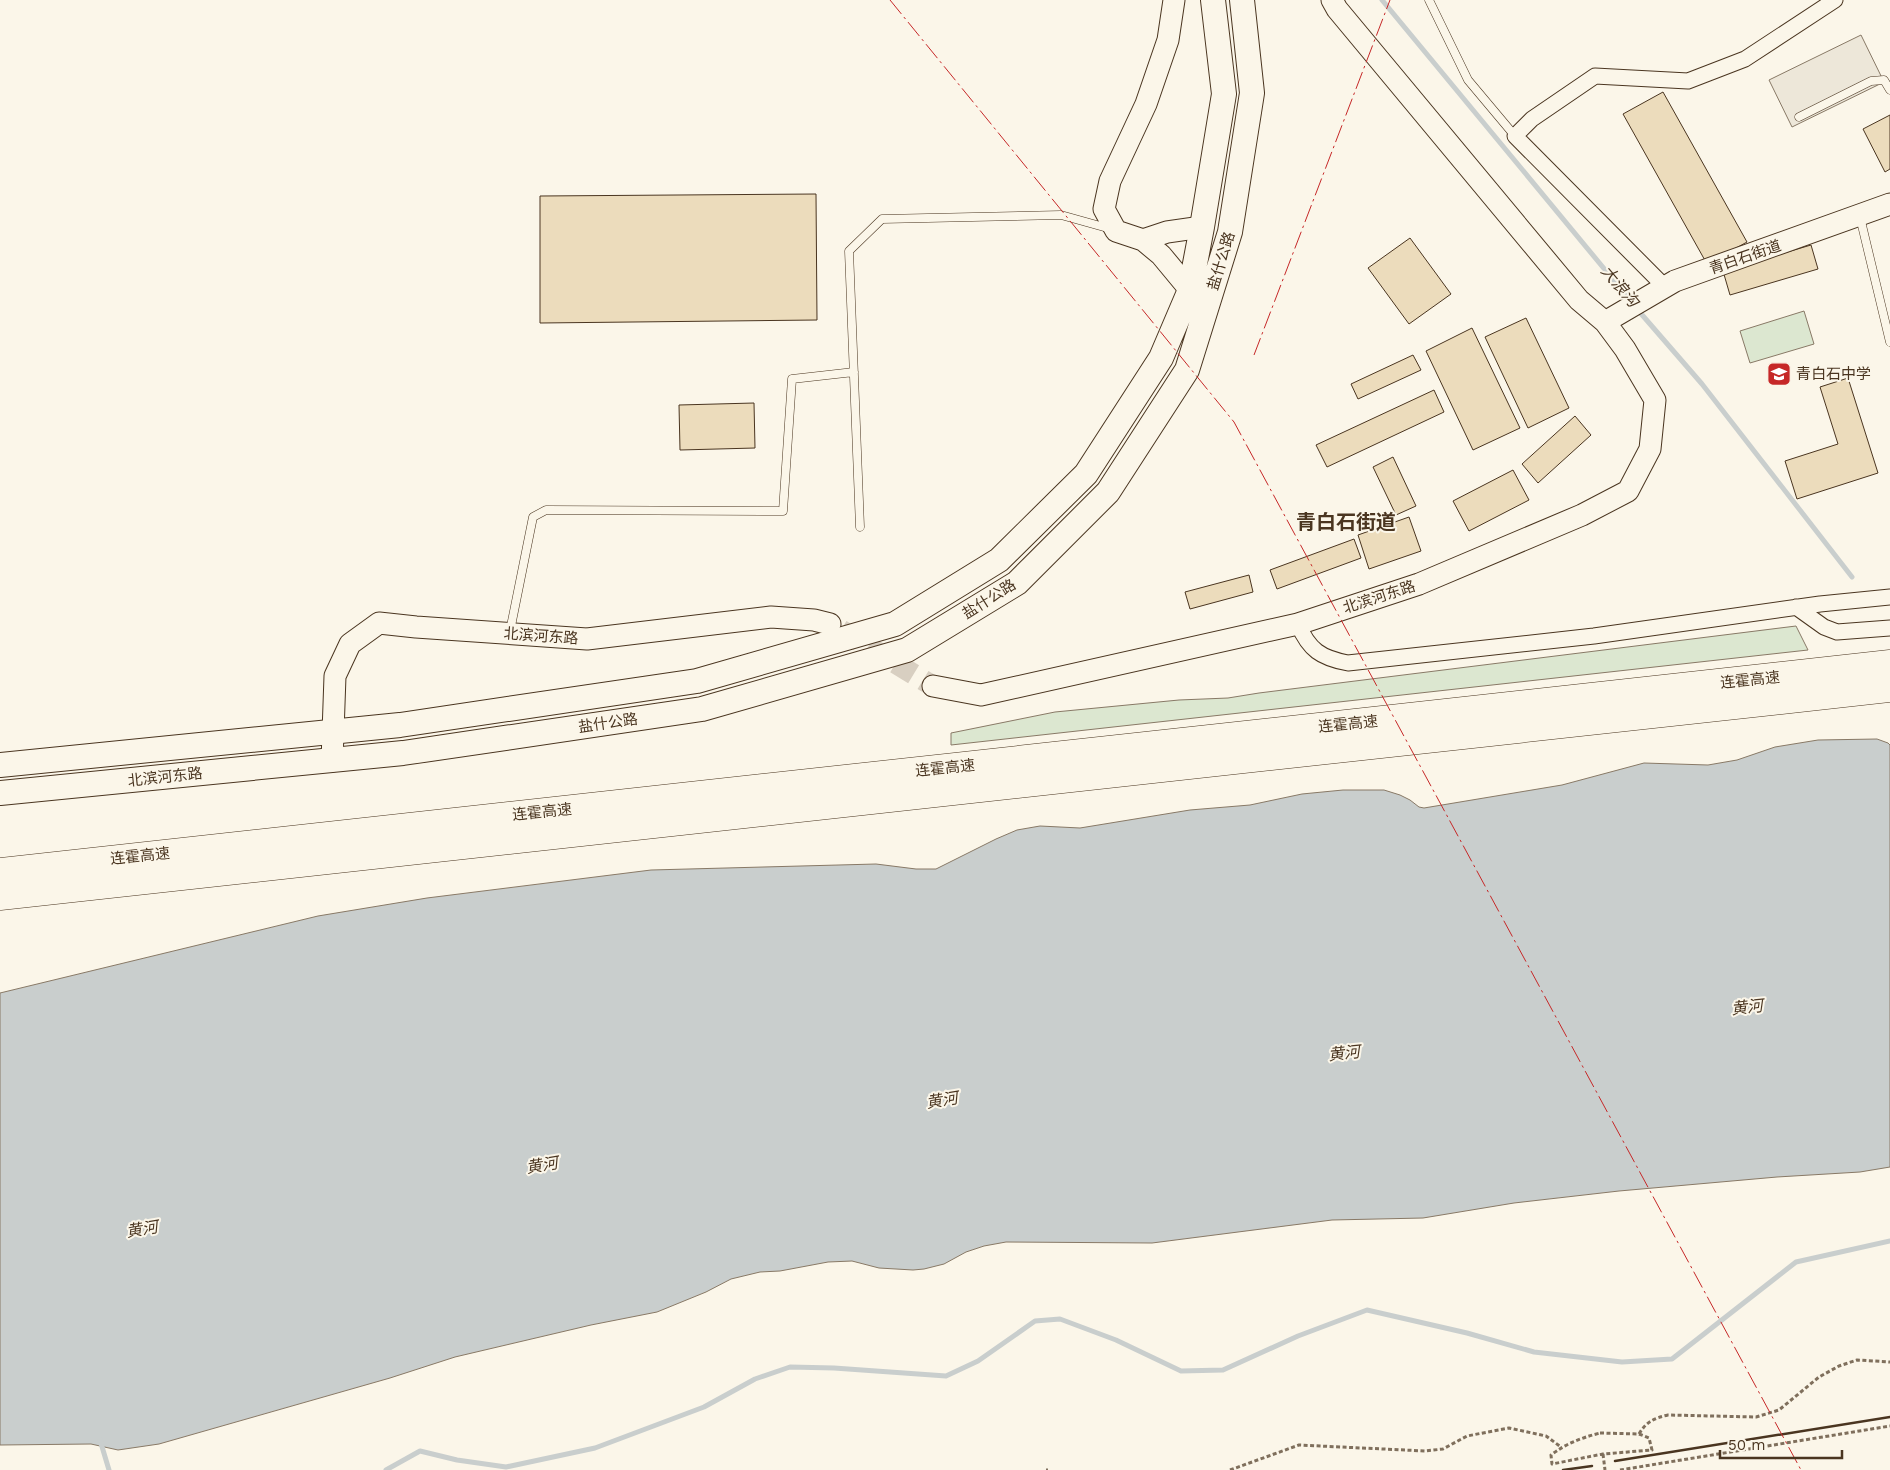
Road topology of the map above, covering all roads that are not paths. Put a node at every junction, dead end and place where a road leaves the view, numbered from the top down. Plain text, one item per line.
1 (1174, 0) edge
2 (1213, 0) edge
3 (1242, 0) edge
4 (1332, 0) edge
5 (1429, 0) edge
6 (1835, 0) edge
7 (1890, 90) edge
8 (1799, 117) dead end
9 (1515, 136) junction
10 (1890, 204) edge
11 (1859, 216) junction
12 (1202, 227) junction
13 (1116, 231) junction
14 (1143, 240) junction
15 (1190, 290) junction
16 (1659, 291) junction
17 (1613, 318) junction
18 (1890, 342) edge
19 (854, 372) junction
20 (860, 527) dead end
21 (1890, 597) edge
22 (1796, 607) junction
23 (830, 624) tunnel mouth
24 (1298, 624) junction
25 (1890, 628) edge
26 (510, 633) junction
27 (1890, 664) edge
28 (934, 686) tunnel mouth
29 (1890, 688) edge
30 (332, 732) junction
31 (332, 761) junction
32 (0, 765) edge
33 (0, 794) edge
34 (0, 872) edge
35 (0, 896) edge

1 - 13 street
2 - 12 main road, 盐什公路
3 - 31 main road, 盐什公路
4 - 17 street
5 - 9 lane
6 - 9 street
7 - 8 lane
9 - 16 street
10 - 11 street, 青白石街道
11 - 16 street, 青白石街道
11 - 18 lane
12 - 14 street
12 - 15 main road, 盐什公路
13 - 14 street
13 - 19 lane
14 - 15 street
15 - 30 main road, 盐什公路
16 - 17 street, 青白石街道
17 - 24 street, 北滨河东路
19 - 20 lane
19 - 26 lane
21 - 22 street
22 - 24 street
22 - 25 street
23 - 26 street, 北滨河东路
24 - 28 street, 北滨河东路
26 - 30 street, 北滨河东路
27 - 34 highway, 连霍高速
29 - 35 highway, 连霍高速
30 - 31 street, 北滨河东路
30 - 32 main road, 北滨河东路
31 - 33 main road, 北滨河东路

